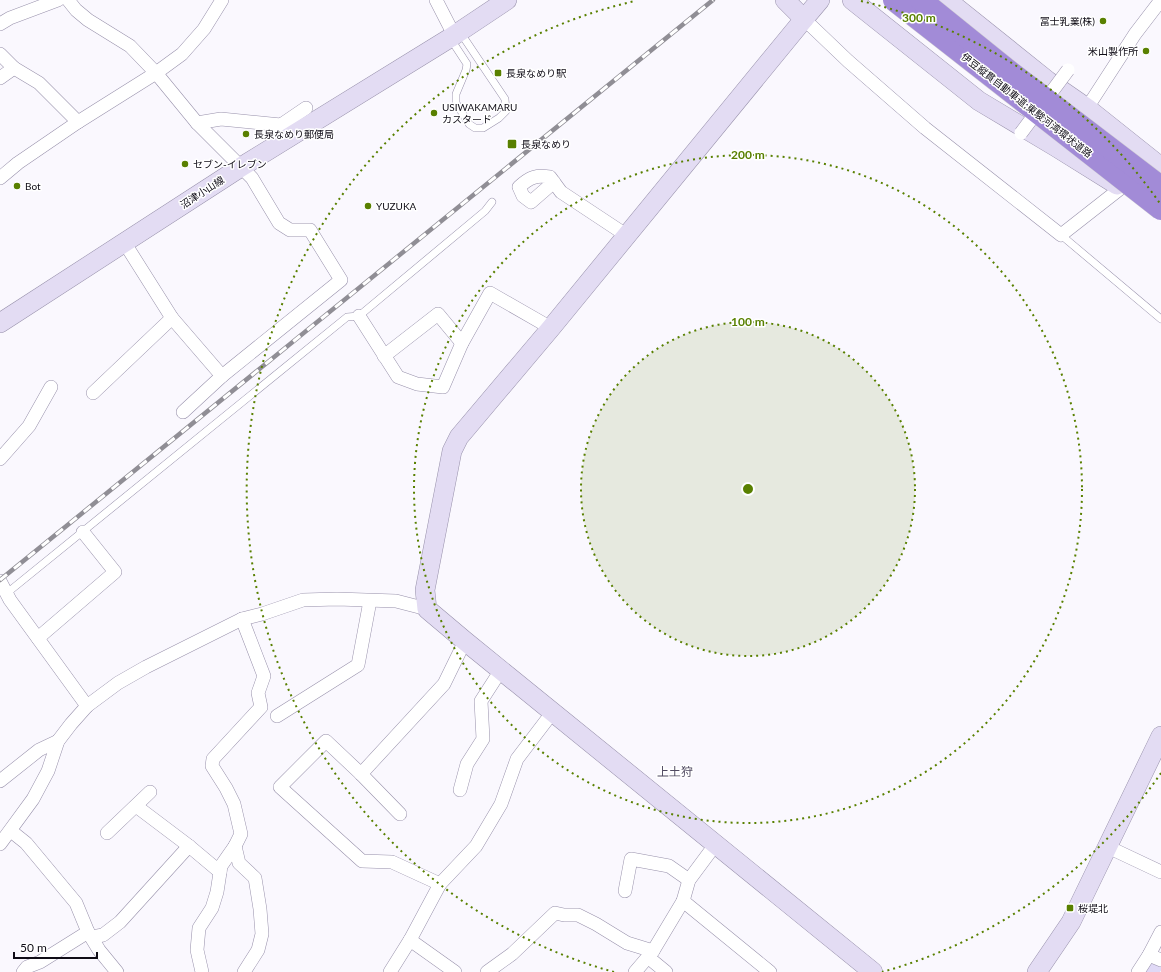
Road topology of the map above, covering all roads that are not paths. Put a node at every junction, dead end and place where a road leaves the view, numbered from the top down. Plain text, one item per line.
1 (58, 0) edge
2 (68, 0) edge
3 (222, 0) edge
4 (436, 0) edge
5 (507, 0) edge
6 (786, 0) edge
7 (820, 0) edge
8 (852, 0) edge
9 (867, 0) edge
10 (894, 0) edge
11 (921, 0) edge
12 (1161, 0) edge
13 (956, 3) edge
14 (804, 19) junction
15 (0, 24) edge
16 (455, 35) junction
17 (0, 54) edge
18 (14, 68) junction
19 (1068, 70) dead end
20 (156, 72) junction
21 (0, 78) edge
22 (306, 108) dead end
23 (1087, 108) junction
24 (78, 122) junction
25 (197, 123) junction
26 (1023, 124) junction
27 (241, 167) junction
28 (1161, 167) edge
29 (0, 178) edge
30 (554, 182) dead end
31 (1161, 187) edge
32 (1121, 188) junction
33 (492, 202) dead end
34 (1161, 202) edge
35 (1161, 209) edge
36 (626, 235) junction
37 (1061, 235) junction
38 (124, 242) junction
39 (359, 316) junction
40 (172, 318) junction
41 (1161, 319) edge
42 (0, 323) edge
43 (551, 328) junction
44 (462, 343) junction
45 (384, 356) junction
46 (222, 376) junction
47 (51, 387) dead end
48 (93, 393) dead end
49 (183, 412) dead end
50 (0, 458) edge
51 (83, 532) junction
52 (0, 581) edge
53 (7, 594) junction
54 (370, 600) junction
55 (427, 609) junction
56 (242, 619) junction
57 (38, 638) junction
58 (465, 641) junction
59 (501, 670) junction
60 (87, 706) junction
61 (552, 712) junction
62 (277, 716) dead end
63 (1161, 736) edge
64 (58, 741) junction
65 (361, 774) junction
66 (0, 781) edge
67 (460, 790) dead end
68 (150, 792) dead end
69 (136, 806) junction
70 (400, 814) dead end
71 (10, 831) junction
72 (107, 833) dead end
73 (0, 844) edge
74 (715, 845) junction
75 (189, 846) junction
76 (235, 846) junction
77 (1108, 847) junction
78 (220, 872) junction
79 (1161, 872) edge
80 (689, 880) junction
81 (440, 884) junction
82 (624, 891) dead end
83 (683, 901) junction
84 (1161, 932) edge
85 (90, 935) junction
86 (410, 940) junction
87 (651, 955) junction
88 (1155, 958) edge
89 (23, 972) edge
90 (117, 972) edge
91 (202, 972) edge
92 (244, 972) edge
93 (390, 972) edge
94 (455, 972) edge
95 (487, 972) edge
96 (635, 972) edge
97 (666, 972) edge
98 (770, 972) edge
99 (873, 972) edge
100 (1038, 972) edge
101 (1138, 972) edge

1 - 15 street
2 - 20 street
3 - 20 street
4 - 16 street
5 - 16 street, 沼津小山線
6 - 14 street
7 - 14 street
8 - 32 street
9 - 26 street
10 - 35 highway, 伊豆縦貫自動車道;東駿河湾環状道路, bridge
11 - 31 highway, 伊豆縦貫自動車道;東駿河湾環状道路, bridge
12 - 23 street
13 - 23 street
14 - 36 street
14 - 37 street
16 - 16 lane
16 - 27 street, 沼津小山線
17 - 18 street
18 - 21 street
18 - 24 street
19 - 26 street, bridge
20 - 24 street
20 - 25 street
22 - 25 street
23 - 28 street
24 - 29 street
25 - 27 street
26 - 34 street
27 - 38 street, 沼津小山線
27 - 46 street
30 - 36 street
32 - 34 street
32 - 37 street
33 - 39 lane
36 - 43 street
37 - 41 lane
38 - 40 street
38 - 42 street, 沼津小山線
39 - 45 street
39 - 51 lane
40 - 46 street
40 - 48 street
43 - 44 street
43 - 55 street
44 - 45 street
44 - 45 street
46 - 49 street
47 - 50 street
51 - 53 lane
51 - 57 street
52 - 53 street
53 - 57 street
54 - 55 street
54 - 56 street
54 - 62 street
55 - 58 street
56 - 60 street
56 - 76 street
57 - 60 street
58 - 59 street
58 - 65 street
59 - 61 street
59 - 67 street
60 - 64 street
61 - 74 street
61 - 81 street
63 - 77 street
64 - 66 street
64 - 71 street
65 - 70 street
65 - 81 street
68 - 69 street
69 - 72 street
69 - 75 street
71 - 73 street
71 - 85 street
74 - 80 street
74 - 99 street
75 - 78 street
75 - 85 street
76 - 78 street
76 - 92 street
77 - 79 street
77 - 100 street
78 - 91 street
80 - 82 street
80 - 83 street
81 - 86 street
83 - 87 street
83 - 98 street
84 - 88 street
85 - 89 street
85 - 90 street
86 - 93 street
86 - 94 street
87 - 95 street
87 - 96 street
87 - 97 street
88 - 101 street

